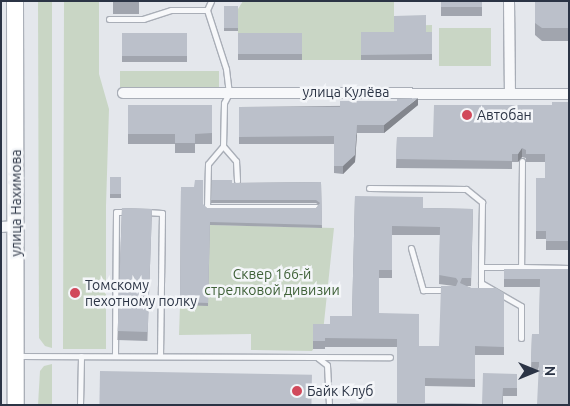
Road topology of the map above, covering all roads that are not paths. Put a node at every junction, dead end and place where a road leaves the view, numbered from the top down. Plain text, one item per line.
1 (15, 1) edge
2 (211, 1) edge
3 (508, 1) edge
4 (207, 10) junction
5 (109, 19) dead end
6 (123, 93) dead end
7 (229, 93) junction
8 (510, 94) junction
9 (569, 94) edge
10 (223, 146) junction
11 (522, 161) edge
12 (236, 181) edge
13 (369, 188) dead end
14 (316, 207) edge
15 (134, 212) edge
16 (143, 212) edge
17 (9, 227) edge
18 (410, 248) dead end
19 (481, 267) junction
20 (521, 267) junction
21 (569, 268) edge
22 (481, 283) junction
23 (454, 290) edge
24 (472, 290) edge
25 (520, 338) dead end
26 (16, 356) junction
27 (81, 356) junction
28 (115, 356) junction
29 (160, 356) junction
30 (313, 356) junction
31 (390, 357) dead end
32 (16, 405) edge
33 (80, 405) edge
34 (328, 405) edge

1 - 17 main road, улица Нахимова
2 - 4 lane
3 - 8 street
4 - 5 lane
4 - 7 lane
6 - 7 street, улица Кулёва
7 - 8 street, улица Кулёва
7 - 10 lane
8 - 9 street, улица Кулёва
10 - 12 lane
10 - 14 lane
11 - 20 lane
13 - 19 lane
15 - 28 lane
16 - 29 lane
17 - 26 main road, улица Нахимова
18 - 23 lane
19 - 20 lane
19 - 22 lane
20 - 21 lane
22 - 24 lane
22 - 25 lane
26 - 27 lane
26 - 32 main road, улица Нахимова
27 - 28 lane
27 - 33 lane
28 - 29 lane
29 - 30 lane
30 - 31 lane
30 - 34 lane

